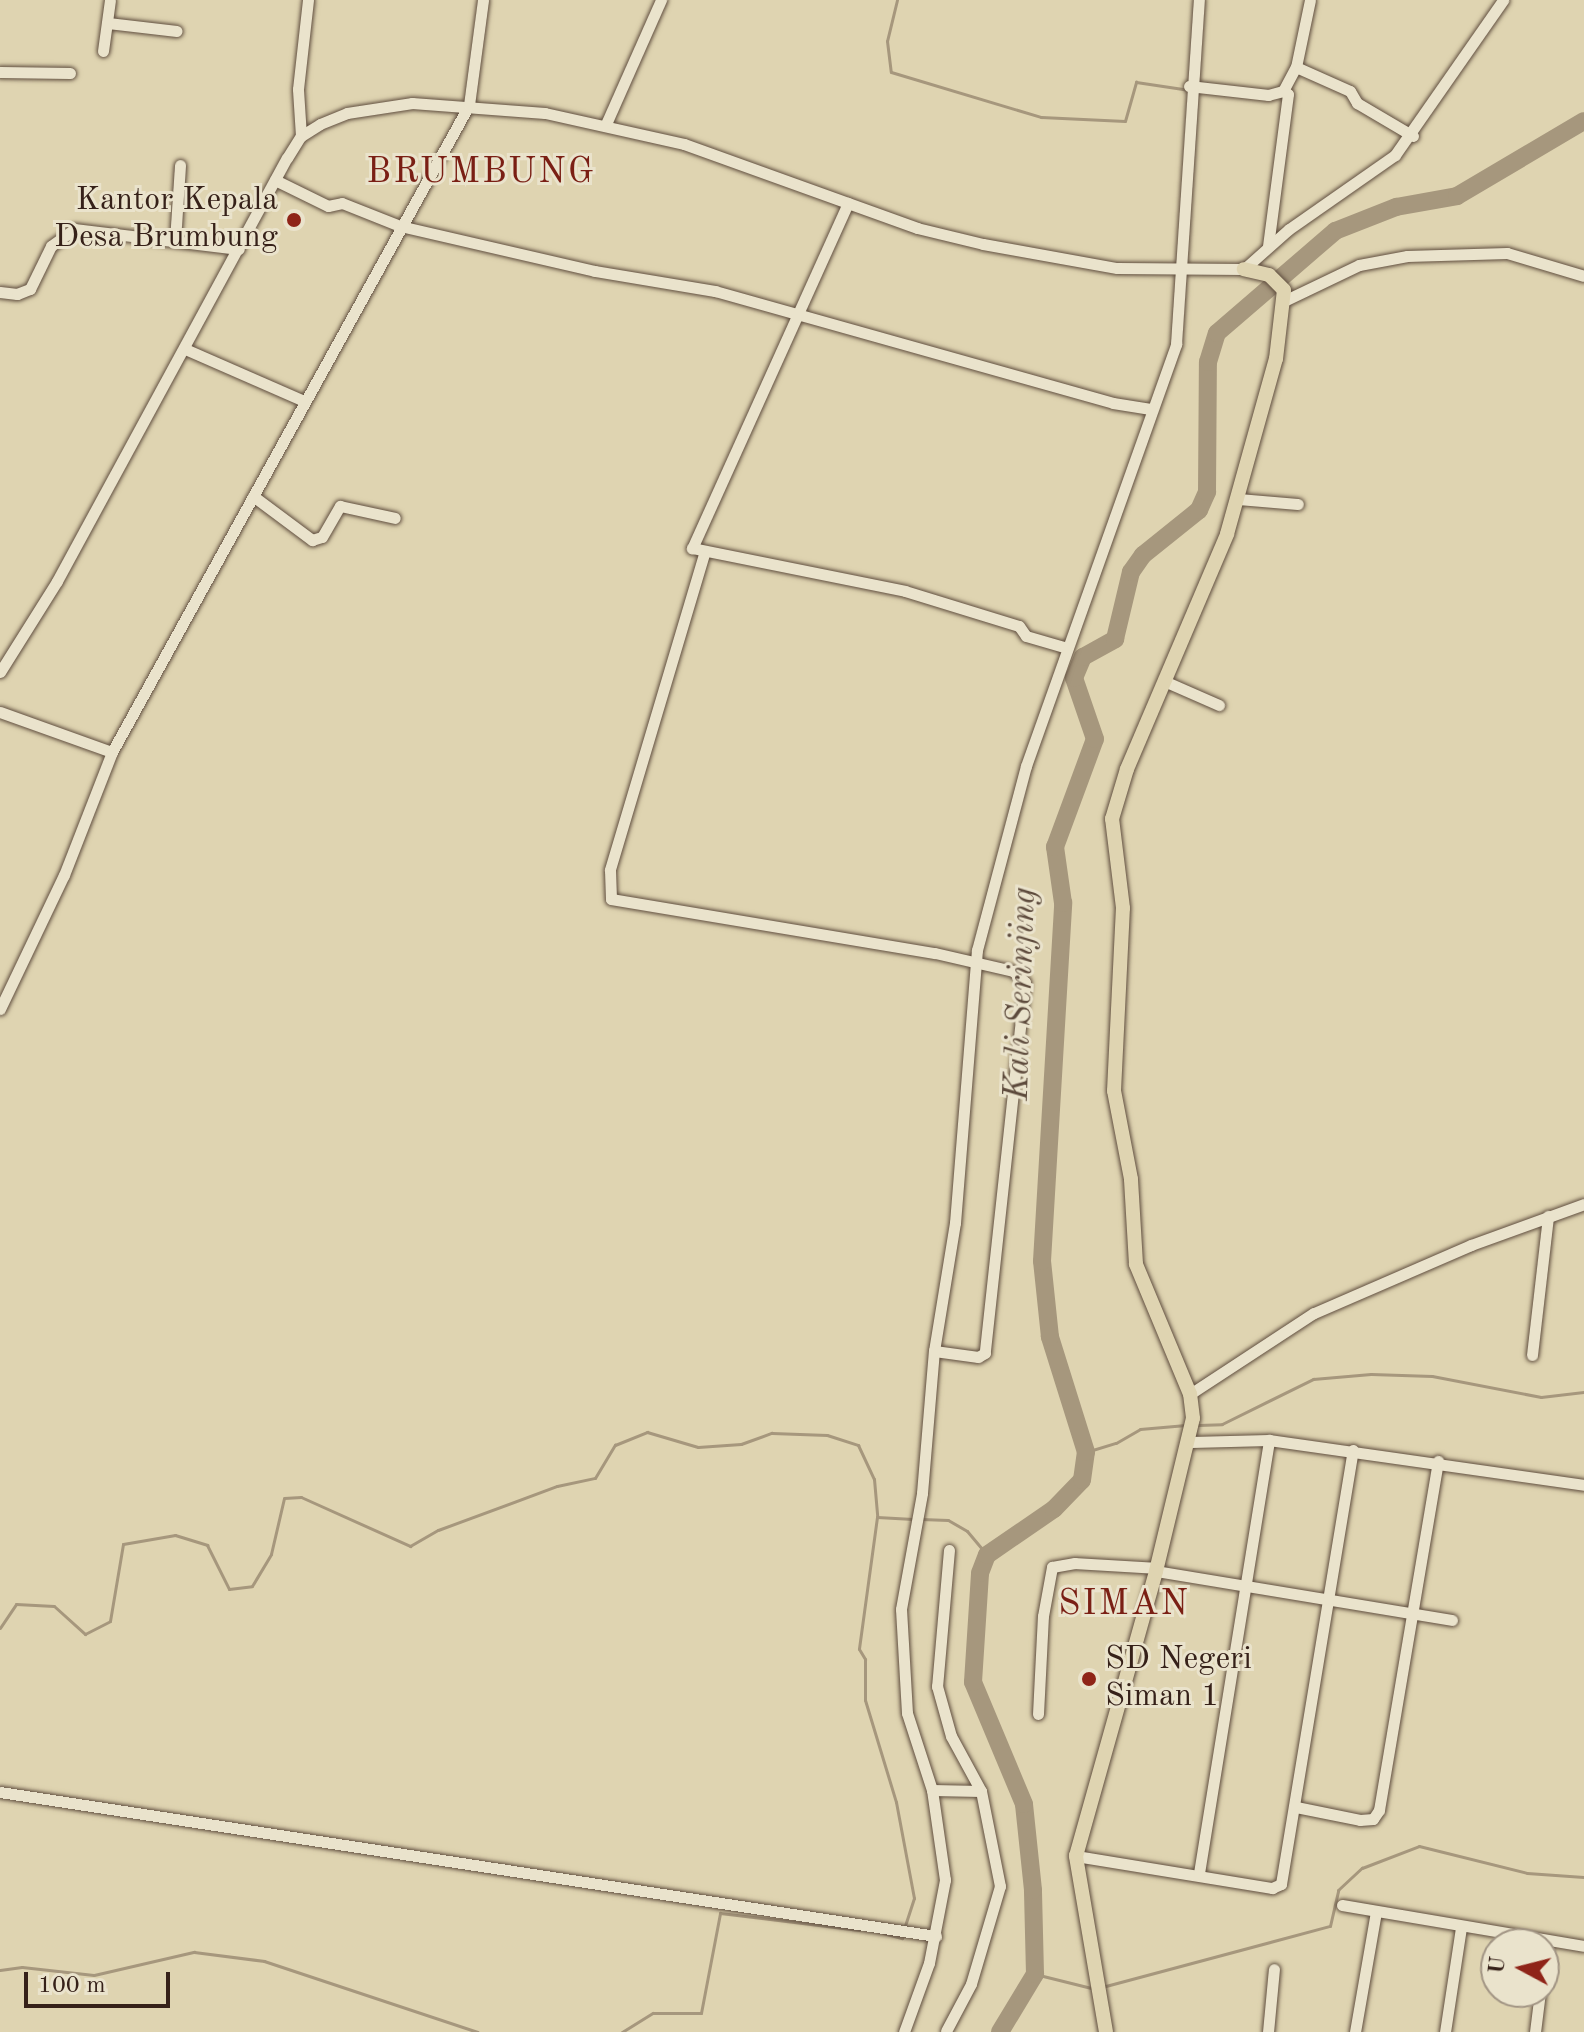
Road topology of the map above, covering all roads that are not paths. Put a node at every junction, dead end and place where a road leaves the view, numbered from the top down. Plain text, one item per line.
1 (110, 0) edge
2 (308, 0) edge
3 (483, 0) edge
4 (661, 0) edge
5 (1310, 0) edge
6 (1503, 0) edge
7 (1202, 1) edge
8 (108, 23) junction
9 (177, 31) dead end
10 (103, 51) dead end
11 (1297, 67) junction
12 (0, 72) edge
13 (70, 73) dead end
14 (1190, 89) junction
15 (1284, 92) junction
16 (469, 105) junction
17 (606, 124) junction
18 (301, 136) junction
19 (1413, 136) junction
20 (180, 165) dead end
21 (275, 180) junction
22 (848, 203) junction
23 (400, 226) junction
24 (175, 241) junction
25 (1268, 246) junction
26 (239, 249) junction
27 (1244, 269) junction
28 (1184, 272) junction
29 (1584, 276) edge
30 (0, 292) edge
31 (1283, 293) junction
32 (798, 316) junction
33 (185, 349) junction
34 (304, 401) junction
35 (1151, 409) junction
36 (253, 496) junction
37 (1238, 499) junction
38 (1298, 504) dead end
39 (395, 518) dead end
40 (704, 554) junction
41 (1067, 648) junction
42 (0, 672) edge
43 (1164, 681) junction
44 (1219, 705) dead end
45 (0, 712) edge
46 (112, 752) junction
47 (977, 961) junction
48 (0, 1009) edge
49 (1584, 1204) edge
50 (1548, 1216) junction
51 (934, 1351) junction
52 (1532, 1355) dead end
53 (1190, 1394) junction
54 (1191, 1438) junction
55 (1269, 1440) junction
56 (1353, 1450) junction
57 (1438, 1461) junction
58 (1584, 1485) edge
59 (949, 1550) dead end
60 (1157, 1569) junction
61 (1245, 1586) junction
62 (1331, 1600) junction
63 (1414, 1615) junction
64 (1452, 1620) dead end
65 (1038, 1714) dead end
66 (932, 1790) junction
67 (981, 1791) junction
68 (0, 1792) edge
69 (1296, 1807) junction
70 (1076, 1856) junction
71 (1199, 1873) junction
72 (1342, 1905) dead end
73 (1376, 1912) junction
74 (1461, 1927) junction
75 (1480, 1930) edge
76 (936, 1936) junction
77 (1560, 1943) edge
78 (1584, 1946) edge
79 (1274, 1969) dead end
80 (1538, 2008) edge
81 (946, 2031) edge
82 (904, 2032) edge
83 (1106, 2032) edge
84 (1268, 2032) edge
85 (1355, 2032) edge
86 (1445, 2032) edge
87 (1535, 2032) edge

1 - 8 street
2 - 18 street
3 - 16 street
4 - 17 street
5 - 11 street
6 - 19 street
7 - 14 street
8 - 9 street
8 - 10 street
11 - 15 street
11 - 19 street
12 - 13 street
14 - 15 street
14 - 28 street
15 - 25 street
16 - 17 street
16 - 18 street
16 - 23 street
17 - 22 street
18 - 21 street
19 - 25 street
20 - 24 street
21 - 23 street
21 - 26 street
22 - 28 street
22 - 32 street
23 - 32 street
23 - 34 street
24 - 26 street
24 - 30 street
25 - 27 street
26 - 33 street
27 - 28 street
27 - 31 main road
28 - 35 street
29 - 31 street
31 - 37 main road
32 - 35 street
32 - 40 street
33 - 34 street
33 - 42 street
34 - 36 street
35 - 41 street
36 - 39 street
36 - 46 street
37 - 38 street
37 - 43 main road
40 - 41 street
40 - 47 street
41 - 47 street
43 - 44 street
43 - 53 main road
45 - 46 street
46 - 48 street
47 - 51 street
47 - 51 street
49 - 50 street
50 - 52 street
50 - 53 street
51 - 66 street
53 - 54 main road
54 - 55 street
54 - 60 main road
55 - 56 street
55 - 61 street
56 - 57 street
56 - 62 street
57 - 58 street
57 - 63 street
59 - 67 street
60 - 61 street
60 - 65 street
60 - 70 main road
61 - 62 street
61 - 71 street
62 - 63 street
62 - 69 street
63 - 64 street
63 - 69 street
66 - 67 street
66 - 76 street
67 - 81 street
68 - 76 street
69 - 71 street
70 - 71 street
70 - 83 main road
72 - 73 street
73 - 74 street
73 - 85 street
74 - 75 street
74 - 86 street
76 - 82 street
77 - 78 street
79 - 84 street
80 - 87 street

